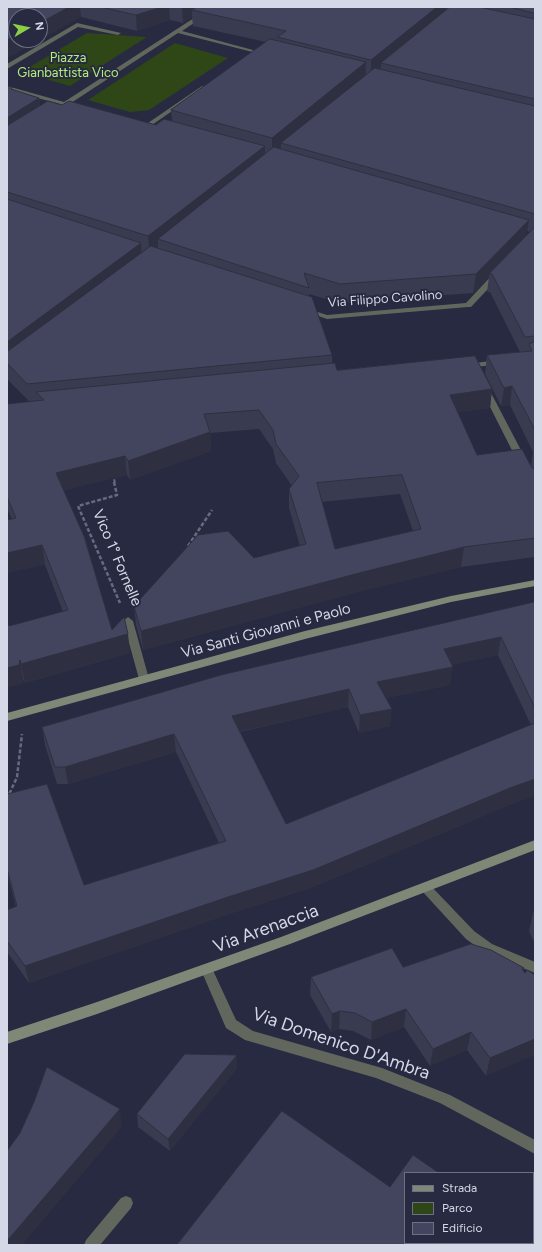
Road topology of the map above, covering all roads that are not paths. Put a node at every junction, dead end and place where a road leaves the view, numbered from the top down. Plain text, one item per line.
1 (215, 7) edge
2 (177, 31) junction
3 (118, 33) dead end
4 (256, 52) junction
5 (249, 56) edge
6 (271, 56) edge
7 (7, 67) edge
8 (211, 83) edge
9 (7, 88) edge
10 (66, 103) junction
11 (88, 110) edge
12 (52, 112) edge
13 (147, 126) edge
14 (505, 268) edge
15 (298, 307) edge
16 (507, 362) edge
17 (458, 367) edge
18 (477, 373) junction
19 (535, 486) edge
20 (535, 582) edge
21 (128, 621) road end
22 (144, 679) junction
23 (7, 717) edge
24 (535, 845) edge
25 (426, 888) junction
26 (535, 968) edge
27 (207, 970) junction
28 (7, 1038) edge
29 (535, 1148) edge
30 (126, 1203) dead end
31 (91, 1245) edge

1 - 2 street
2 - 4 street
2 - 10 street
3 - 7 street
4 - 5 street
4 - 6 street
8 - 13 street
9 - 10 street
10 - 11 street
10 - 12 street
14 - 15 street, Via Filippo Cavolino
16 - 18 street
17 - 18 street
18 - 19 street
20 - 22 main road, Via Santi Giovanni e Paolo
21 - 22 street, Vico 1° Fornelle
22 - 23 main road, Via Santi Giovanni e Paolo
24 - 25 main road, Via Arenaccia
25 - 26 street
25 - 27 main road, Via Arenaccia
27 - 28 main road, Via Arenaccia
27 - 29 street, Via Domenico D'Ambra
30 - 31 street

